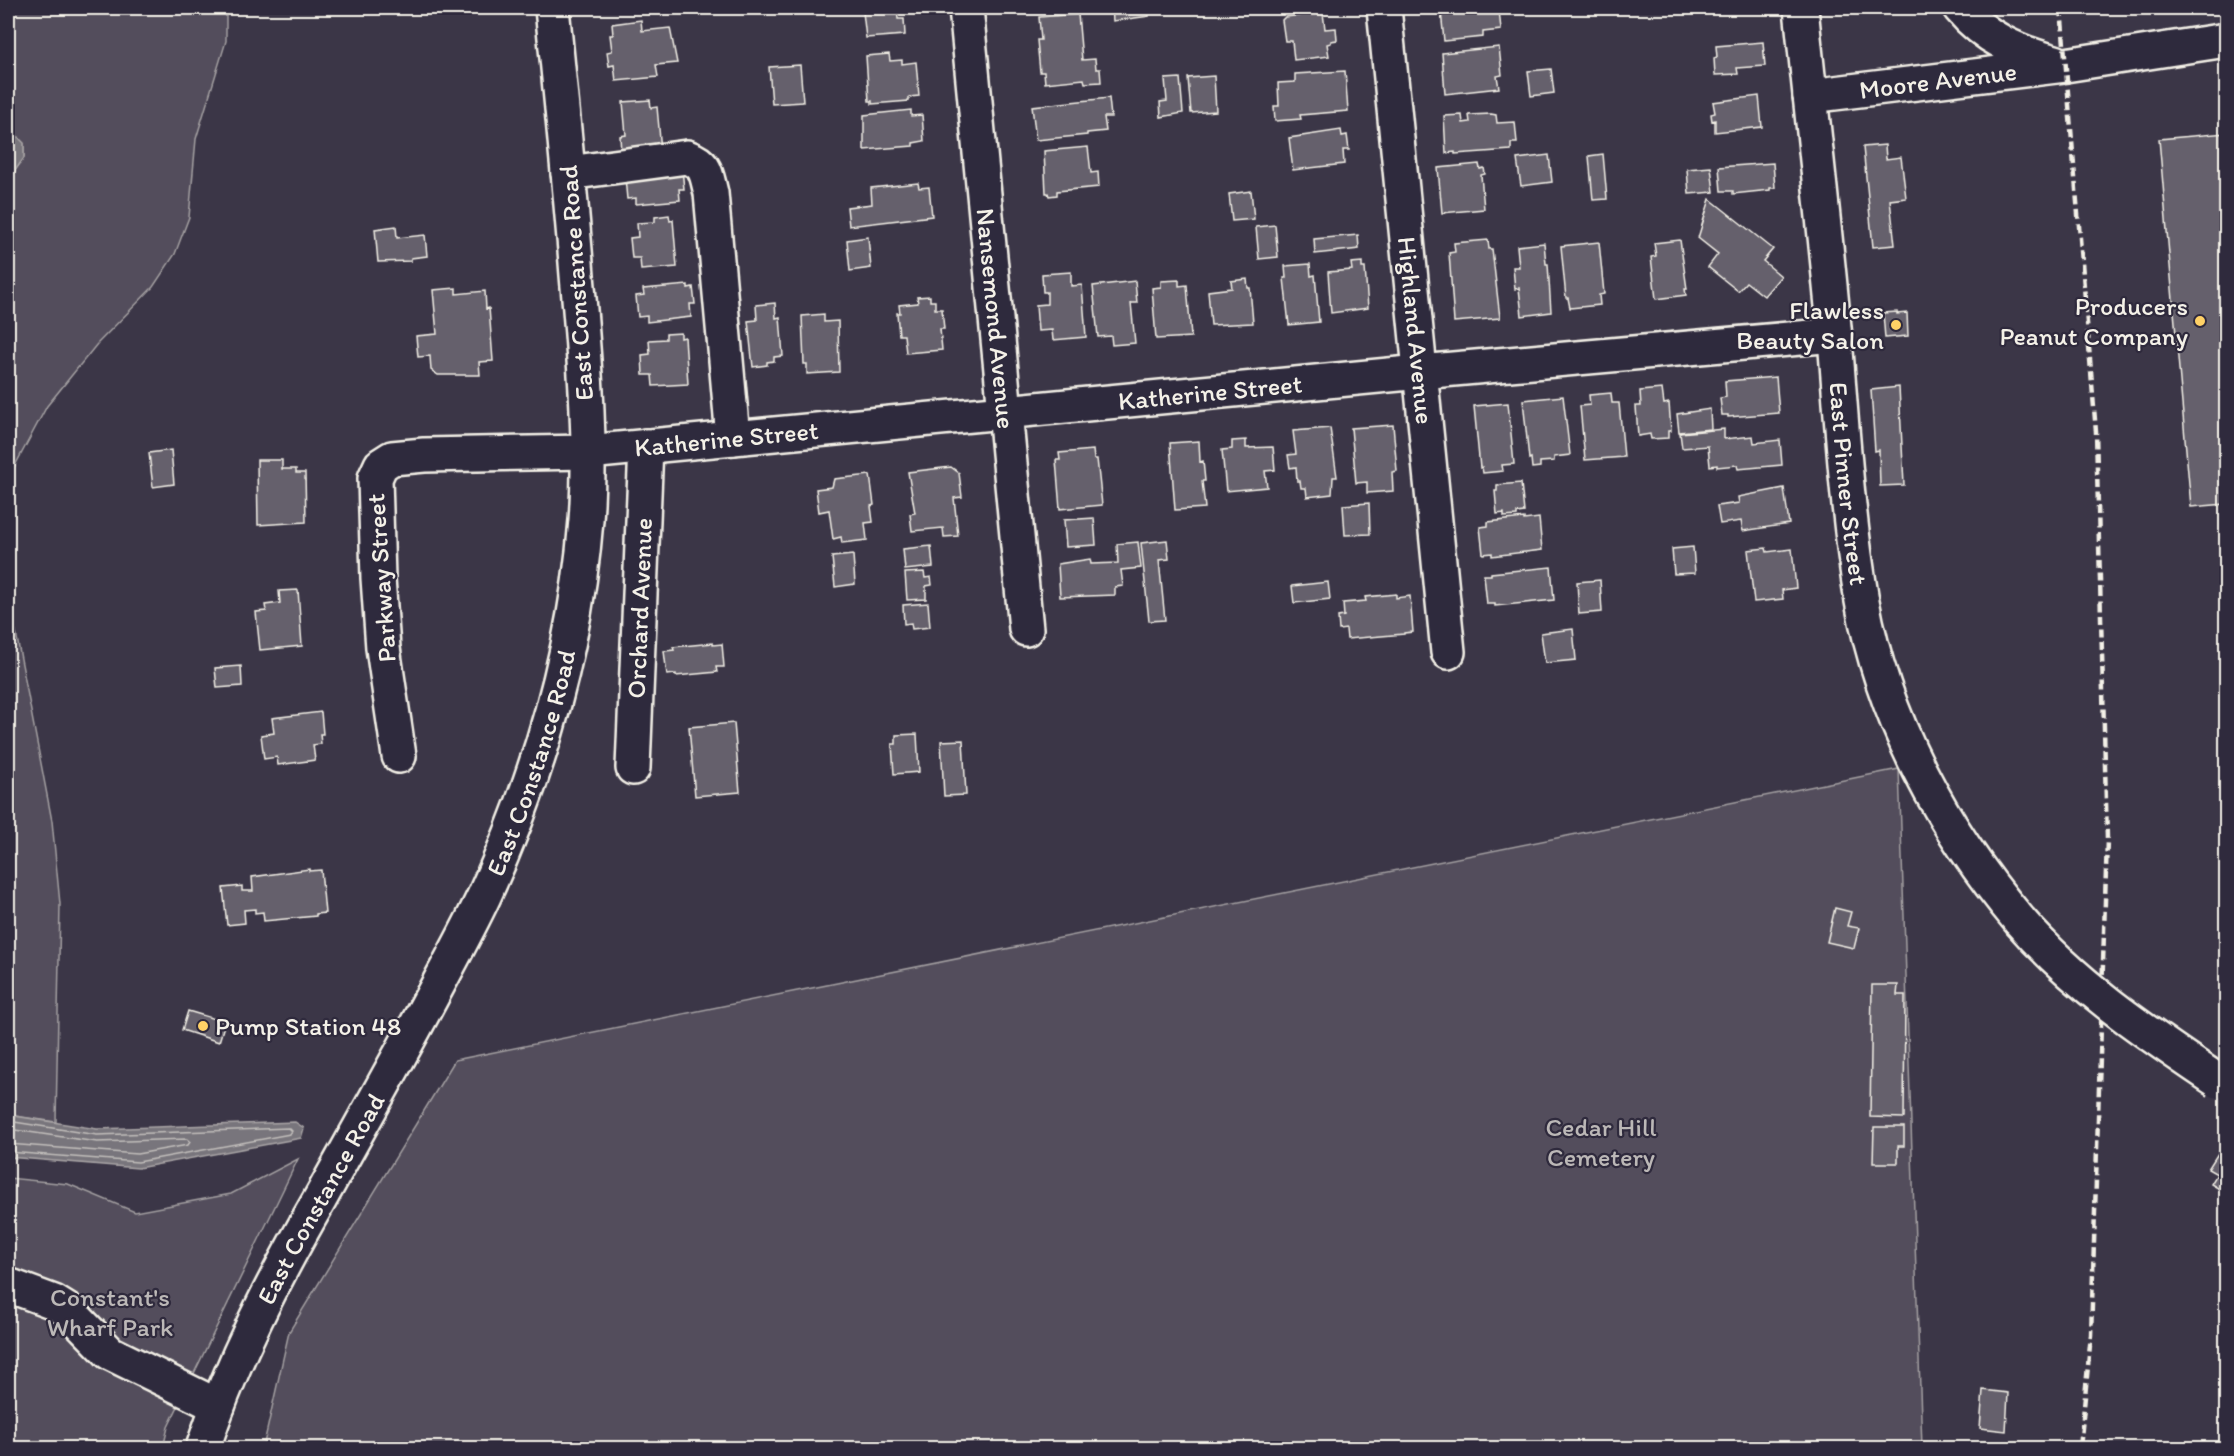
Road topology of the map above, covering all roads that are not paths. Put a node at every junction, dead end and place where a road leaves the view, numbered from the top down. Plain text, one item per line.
1 (552, 8) edge
2 (966, 8) edge
3 (1384, 8) edge
4 (1801, 8) edge
5 (1960, 8) edge
6 (2226, 40) edge
7 (2065, 65) junction
8 (1810, 96) junction
9 (568, 173) junction
10 (1834, 335) junction
11 (1420, 372) junction
12 (1006, 412) junction
13 (733, 438) junction
14 (646, 446) junction
15 (588, 452) junction
16 (1026, 628) dead end
17 (1448, 652) dead end
18 (399, 756) dead end
19 (633, 768) dead end
20 (2222, 1084) edge
21 (8, 1285) edge
22 (218, 1406) junction
23 (203, 1449) edge

1 - 9 street, East Constance Road
2 - 12 street, Nansemond Avenue
3 - 11 street, Highland Avenue
4 - 8 street, East Pinner Street
5 - 7 street, Moore Avenue
6 - 7 street, Moore Avenue
7 - 8 street, Moore Avenue
8 - 10 street, East Pinner Street
9 - 13 street
9 - 15 street, East Constance Road
10 - 11 street, Katherine Street
10 - 20 street, East Pinner Street, bridge
11 - 12 street, Katherine Street
11 - 17 street, Highland Avenue
12 - 13 street, Katherine Street
12 - 16 street, Nansemond Avenue
13 - 14 street, Katherine Street
14 - 15 street, Katherine Street
14 - 19 street, Orchard Avenue
15 - 18 street, Parkway Street
15 - 22 street, East Constance Road
21 - 22 street
22 - 23 street, East Constance Road

